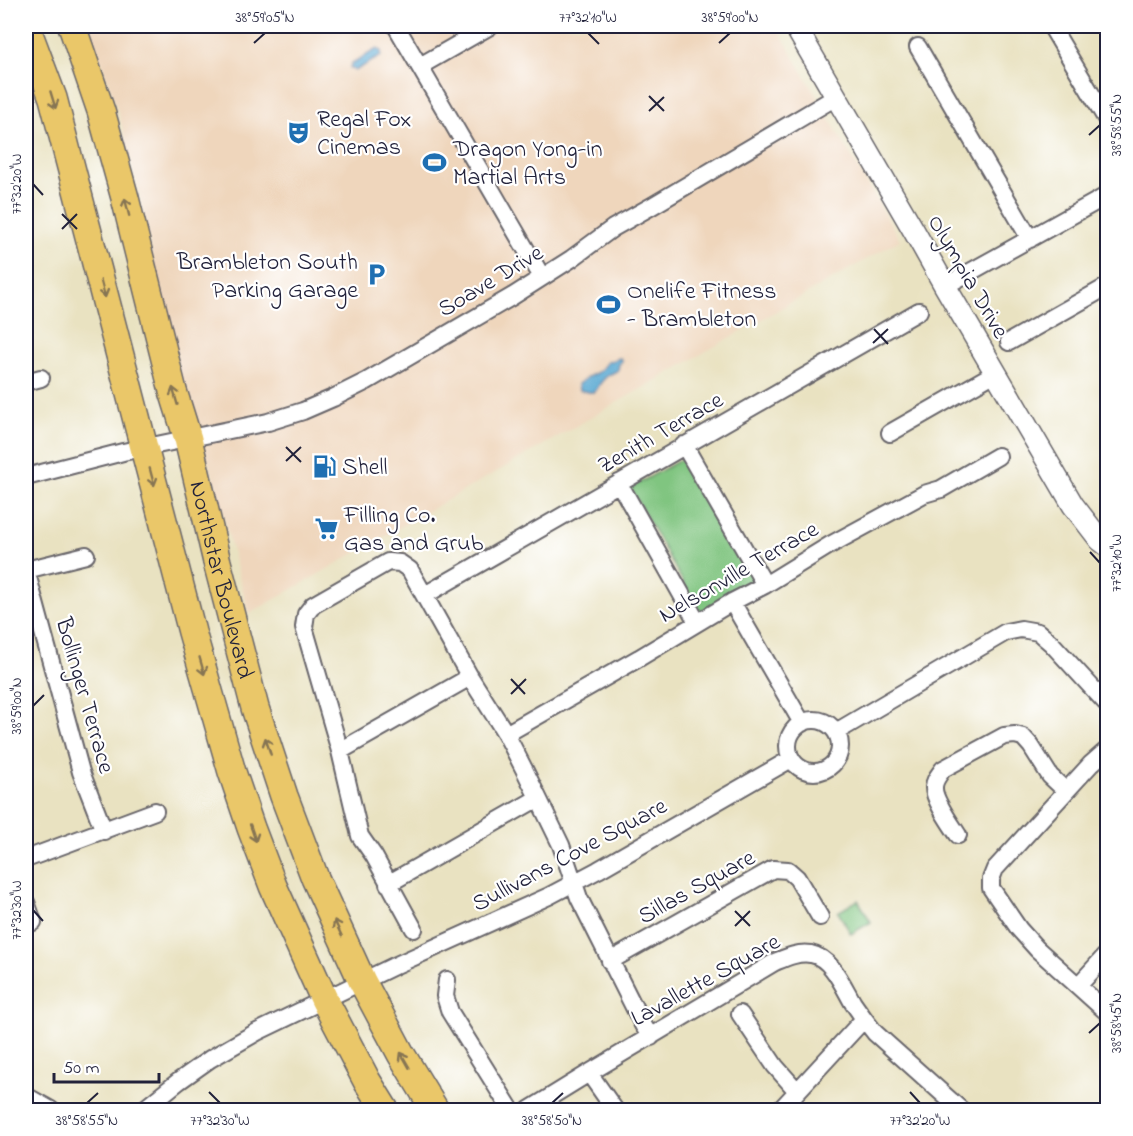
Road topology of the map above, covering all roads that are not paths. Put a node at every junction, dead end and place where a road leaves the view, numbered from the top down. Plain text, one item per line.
1 (26, 26) edge
2 (72, 26) edge
3 (396, 26) edge
4 (490, 26) edge
5 (795, 26) edge
6 (1051, 26) edge
7 (918, 47) dead end
8 (420, 66) junction
9 (836, 97) junction
10 (1107, 122) edge
11 (1107, 195) edge
12 (1030, 239) junction
13 (542, 277) junction
14 (945, 286) junction
15 (1107, 286) edge
16 (918, 311) dead end
17 (1009, 342) dead end
18 (995, 373) junction
19 (890, 433) dead end
20 (188, 439) junction
21 (684, 446) junction
22 (144, 448) junction
23 (998, 456) dead end
24 (26, 477) edge
25 (619, 483) junction
26 (1107, 546) edge
27 (86, 555) dead end
28 (26, 570) edge
29 (765, 585) junction
30 (425, 595) junction
31 (732, 602) junction
32 (697, 622) junction
33 (470, 677) junction
34 (1107, 705) edge
35 (802, 723) junction
36 (836, 732) junction
37 (506, 734) junction
38 (1107, 749) edge
39 (340, 752) junction
40 (791, 759) junction
41 (1066, 791) junction
42 (538, 798) junction
43 (155, 811) dead end
44 (104, 831) junction
45 (958, 835) dead end
46 (26, 859) edge
47 (574, 883) junction
48 (388, 884) junction
49 (26, 903) edge
50 (820, 917) dead end
51 (33, 922) dead end
52 (414, 929) dead end
53 (1107, 953) edge
54 (610, 961) junction
55 (447, 980) dead end
56 (362, 981) junction
57 (1078, 986) junction
58 (324, 999) junction
59 (1107, 1013) edge
60 (740, 1014) dead end
61 (864, 1019) junction
62 (651, 1036) junction
63 (589, 1073) junction
64 (797, 1091) junction
65 (26, 1096) edge
66 (51, 1110) edge
67 (143, 1110) edge
68 (385, 1110) edge
69 (435, 1110) edge
70 (511, 1110) edge
71 (529, 1110) edge
72 (615, 1110) edge
73 (780, 1110) edge
74 (961, 1110) edge

1 -> 22 main road, Northstar Boulevard
20 -> 2 main road, Northstar Boulevard
3 - 8 street
4 - 8 street
5 - 9 street, Olympia Drive
6 - 10 street
7 - 12 street
8 - 13 street
9 - 13 street, Soave Drive
9 - 14 street, Olympia Drive
11 - 12 street
12 - 14 street
13 - 20 street, Soave Drive
14 - 18 street, Olympia Drive
15 - 17 street
16 - 21 street, Zenith Terrace
18 - 19 street
18 - 26 street, Olympia Drive
20 - 22 street, Soave Drive
56 -> 20 main road, Northstar Boulevard
21 - 25 street, Zenith Terrace
21 - 29 street
22 - 24 street, Soave Drive
22 -> 58 main road, Northstar Boulevard
23 - 29 street, Nelsonville Terrace
25 - 30 street, Zenith Terrace
25 - 32 street
27 - 28 street
28 - 44 street, Bollinger Terrace
29 - 31 street, Nelsonville Terrace
30 - 33 street
30 - 39 street
31 - 32 street, Nelsonville Terrace
31 - 35 street
32 - 37 street, Nelsonville Terrace
33 - 37 street
33 - 39 street
34 - 36 street
35 - 36 street
35 - 40 street
36 - 40 street
37 - 42 street
38 - 41 street
39 - 48 street
40 - 47 street, Sullivans Cove Square
41 - 45 street
41 - 57 street
42 - 47 street
42 - 48 street
43 - 44 street
44 - 46 street
47 - 54 street
47 - 56 street, Sullivans Cove Square
48 - 52 street
49 - 51 street
50 - 54 street, Sillas Square
53 - 57 street
54 - 62 street
55 - 70 street
56 - 58 street, Sullivans Cove Square
69 -> 56 main road, Northstar Boulevard
57 - 59 street
58 - 67 street, Sullivans Cove Square
58 - 68 main road, Northstar Boulevard
60 - 64 street
61 - 62 street, Lavallette Square
61 - 64 street
61 - 74 street, Lavallette Square
62 - 63 street, Lavallette Square
63 - 71 street, Lavallette Square
63 - 72 street
64 - 73 street
65 - 66 street

